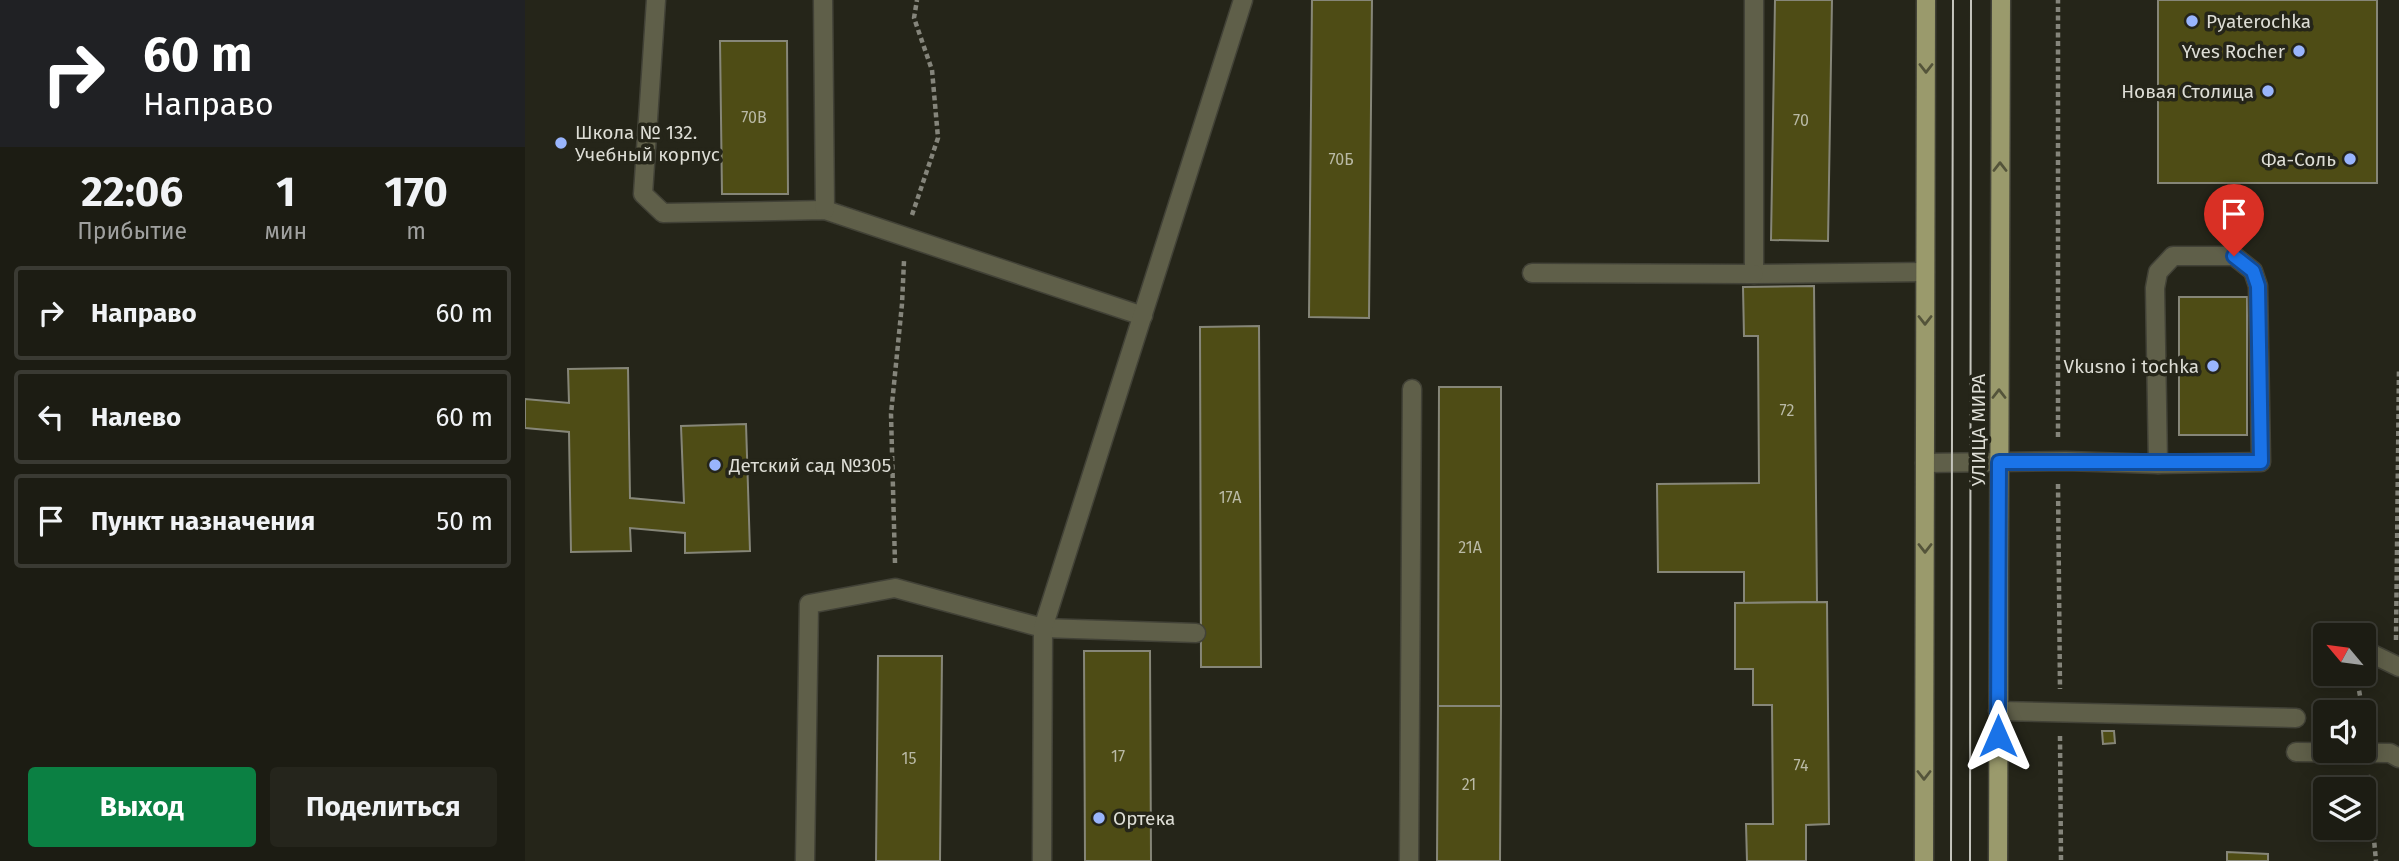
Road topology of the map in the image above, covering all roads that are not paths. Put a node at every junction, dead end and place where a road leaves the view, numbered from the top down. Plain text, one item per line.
1 (656, 0) edge
2 (823, 0) edge
3 (1243, 0) edge
4 (1754, 0) edge
5 (1926, 0) edge
6 (2001, 0) edge
7 (825, 210) junction
8 (1925, 272) junction
9 (1532, 274) dead end
10 (1754, 275) junction
11 (1143, 316) junction
12 (1412, 389) dead end
13 (1999, 462) junction
14 (1925, 463) junction
15 (2158, 464) junction
16 (1043, 628) junction
17 (1196, 634) dead end
18 (2377, 657) edge
19 (2397, 667) edge
20 (1998, 711) junction
21 (2296, 718) dead end
22 (2296, 752) dead end
23 (2399, 758) edge
24 (805, 861) edge
25 (1042, 861) edge
26 (1409, 861) edge
27 (1924, 861) edge
28 (1998, 861) edge

1 - 7 lane
2 - 7 lane
3 - 11 lane
4 - 10 lane
5 -> 8 main road
13 -> 6 main road, УЛИЦА МИРА
7 - 11 lane
8 - 10 lane
8 -> 14 main road
9 - 10 lane
11 - 16 lane
12 - 26 lane
13 - 14 lane
13 - 15 lane
13 - 20 main road, УЛИЦА МИРА
14 -> 27 main road
15 - 15 lane
16 - 17 lane
16 - 24 lane
16 - 25 lane
18 - 19 lane
20 - 21 lane
20 - 28 main road, УЛИЦА МИРА
22 - 23 lane

